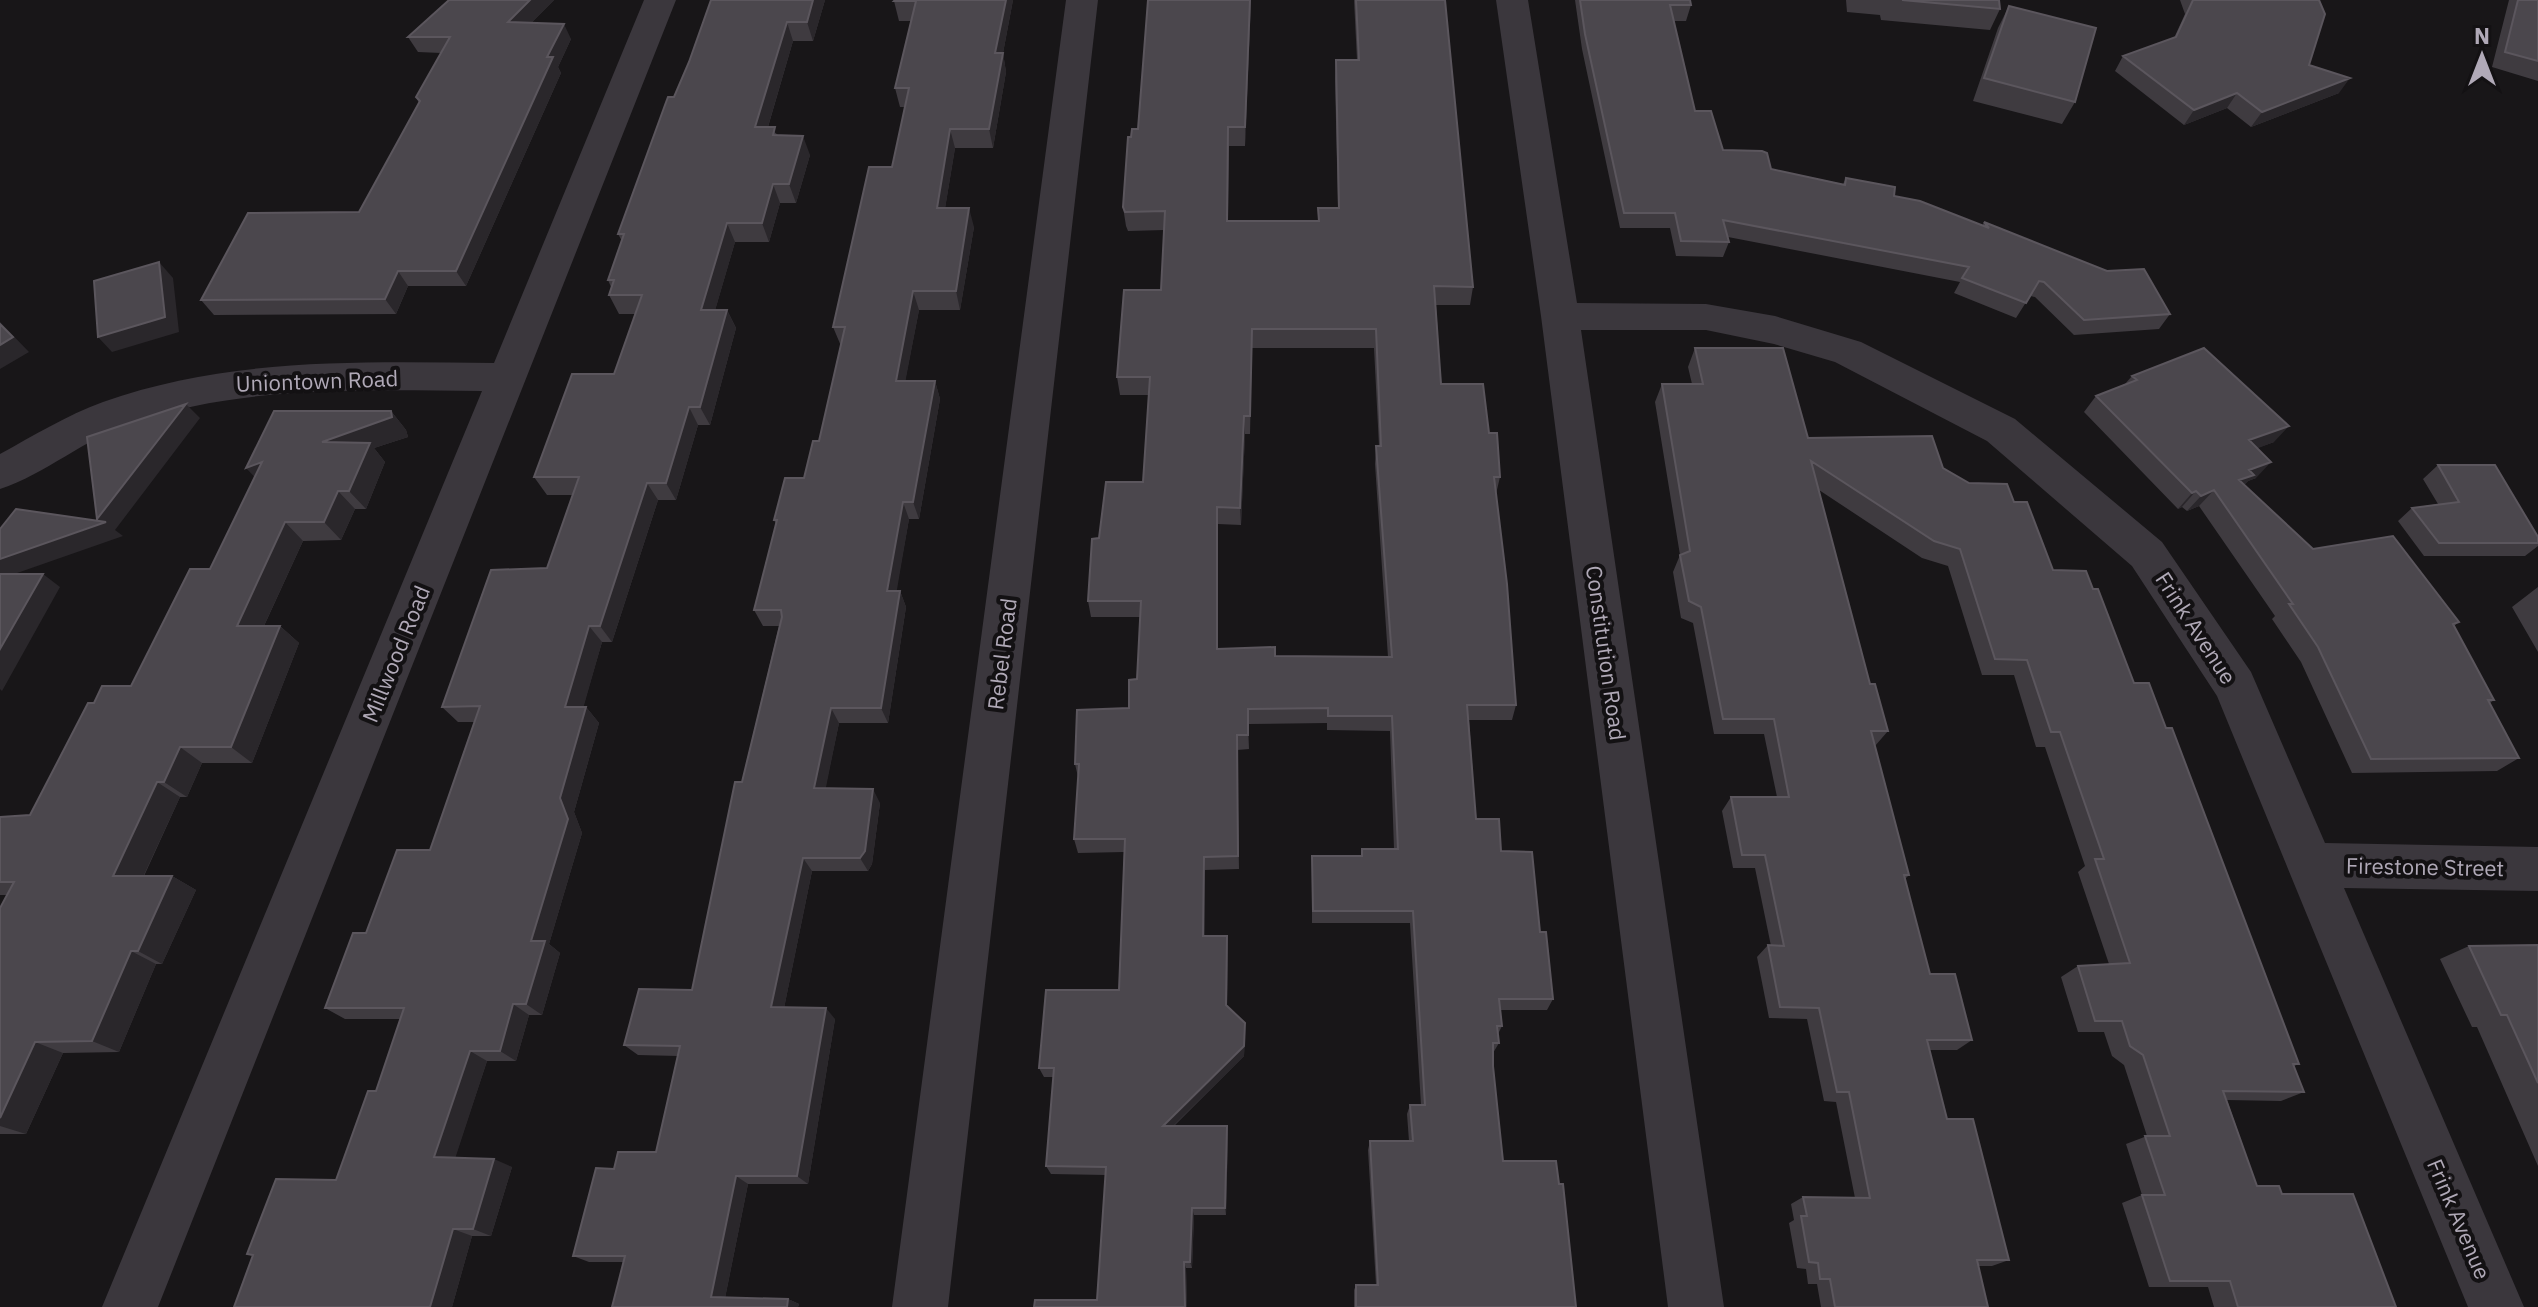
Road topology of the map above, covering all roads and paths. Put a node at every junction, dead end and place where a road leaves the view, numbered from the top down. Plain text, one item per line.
1 (660, 0) edge
2 (1082, 0) edge
3 (1512, 0) edge
4 (1560, 316) junction
5 (509, 377) junction
6 (0, 473) edge
7 (2312, 865) junction
8 (2538, 869) edge
9 (130, 1307) edge
10 (920, 1307) edge
11 (1696, 1307) edge
12 (2496, 1307) edge

1 - 5 street, Millwood Road
2 - 10 street, Rebel Road
3 - 4 street, Constitution Road
4 - 7 street, Frink Avenue
4 - 11 street, Constitution Road
5 - 6 street, Uniontown Road
5 - 9 street, Millwood Road
7 - 8 street, Firestone Street
7 - 12 street, Frink Avenue

